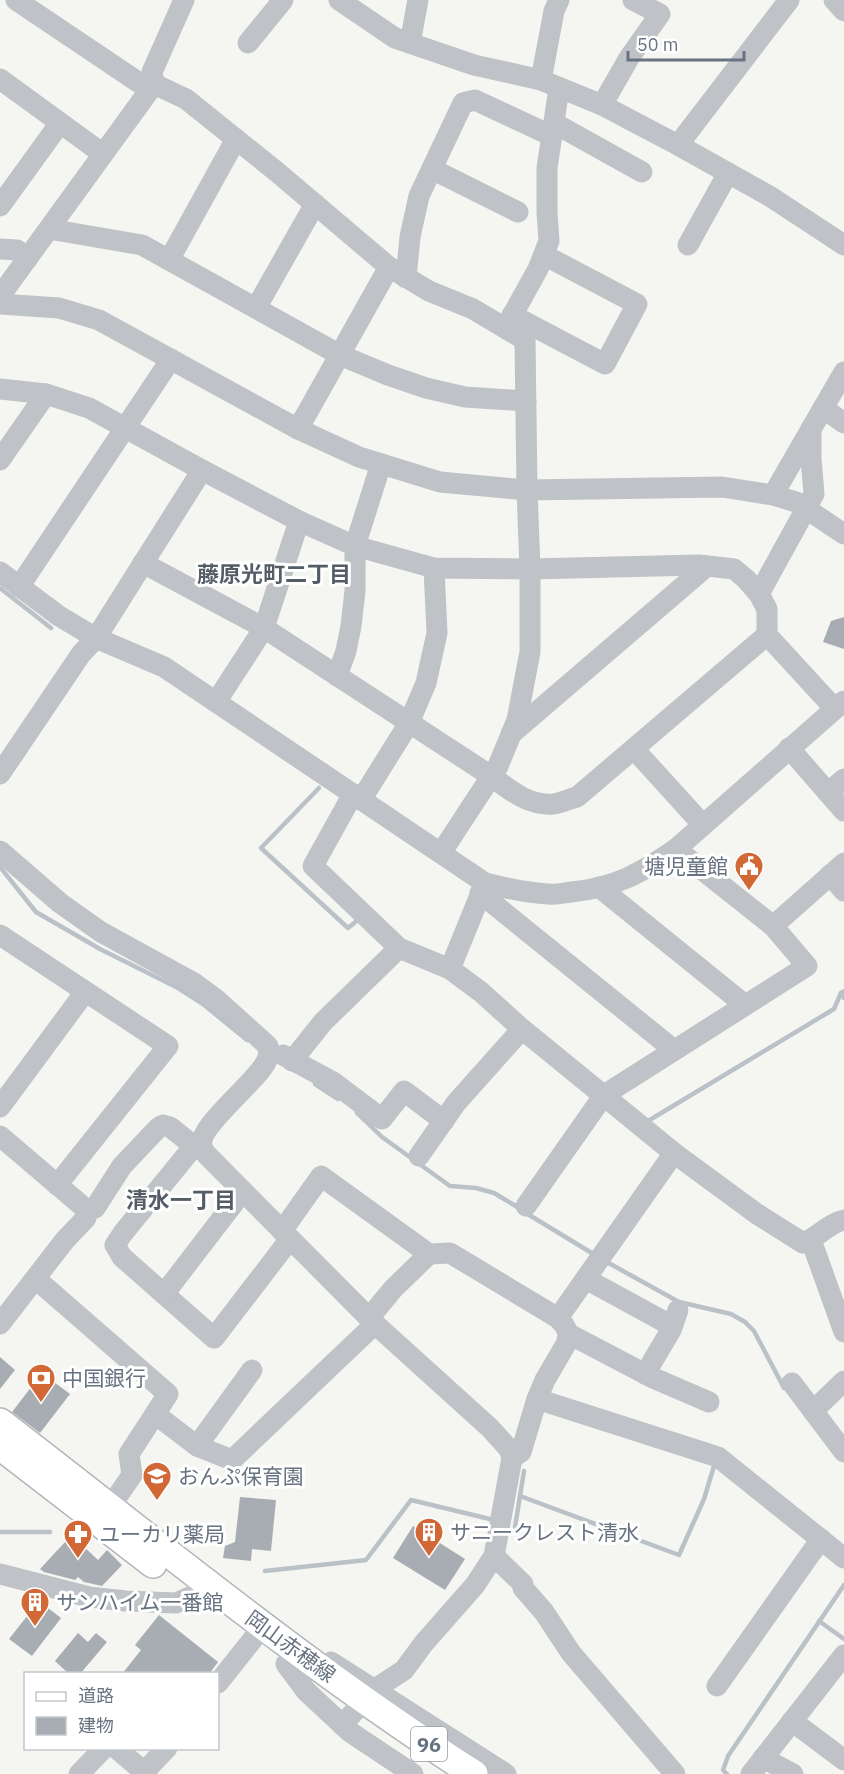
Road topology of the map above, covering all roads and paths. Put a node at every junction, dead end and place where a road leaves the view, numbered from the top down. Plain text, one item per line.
1 (16, 0) edge
2 (184, 0) edge
3 (283, 0) edge
4 (339, 0) edge
5 (418, 0) edge
6 (559, 0) edge
7 (633, 0) edge
8 (789, 0) edge
9 (834, 0) edge
10 (844, 10) edge
11 (248, 43) dead end
12 (410, 43) junction
13 (0, 79) edge
14 (550, 84) junction
15 (152, 87) junction
16 (602, 105) junction
17 (60, 123) junction
18 (553, 130) junction
19 (236, 139) junction
20 (678, 145) junction
21 (103, 154) junction
22 (432, 169) junction
23 (642, 172) dead end
24 (728, 172) junction
25 (315, 204) junction
26 (0, 206) edge
27 (518, 212) dead end
28 (49, 229) junction
29 (688, 245) dead end
30 (844, 245) edge
31 (0, 249) edge
32 (544, 255) junction
33 (28, 258) junction
34 (169, 260) junction
35 (398, 273) junction
36 (0, 296) edge
37 (0, 304) edge
38 (256, 308) junction
39 (509, 322) junction
40 (340, 355) junction
41 (171, 359) junction
42 (844, 372) edge
43 (0, 389) edge
44 (46, 394) junction
45 (526, 401) junction
46 (823, 408) junction
47 (844, 423) edge
48 (124, 427) junction
49 (298, 429) junction
50 (811, 429) junction
51 (0, 460) edge
52 (381, 464) junction
53 (202, 470) junction
54 (527, 489) junction
55 (773, 495) junction
56 (805, 508) junction
57 (299, 521) junction
58 (844, 534) edge
59 (355, 546) junction
60 (143, 563) junction
61 (706, 566) junction
62 (434, 568) junction
63 (530, 569) junction
64 (0, 572) edge
65 (19, 587) junction
66 (759, 594) junction
67 (264, 628) junction
68 (767, 635) junction
69 (96, 638) junction
70 (337, 676) junction
71 (216, 702) junction
72 (839, 705) edge
73 (409, 723) junction
74 (512, 734) junction
75 (789, 748) junction
76 (634, 749) junction
77 (0, 774) edge
78 (491, 776) junction
79 (836, 786) edge
80 (357, 797) junction
81 (844, 811) edge
82 (703, 825) junction
83 (676, 849) junction
84 (0, 851) edge
85 (441, 854) junction
86 (837, 869) edge
87 (599, 887) junction
88 (482, 888) junction
89 (844, 891) edge
90 (773, 926) junction
91 (3, 942) edge
92 (399, 948) junction
93 (450, 969) junction
94 (85, 992) junction
95 (745, 1005) junction
96 (522, 1029) junction
97 (674, 1050) junction
98 (278, 1056) junction
99 (604, 1095) junction
100 (0, 1107) edge
101 (444, 1121) junction
102 (0, 1136) edge
103 (198, 1145) junction
104 (674, 1153) junction
105 (419, 1156) dead end
106 (57, 1185) junction
107 (239, 1196) junction
108 (526, 1206) dead end
109 (87, 1210) junction
110 (844, 1220) edge
111 (811, 1240) junction
112 (286, 1241) junction
113 (429, 1254) junction
114 (596, 1265) junction
115 (36, 1279) junction
116 (164, 1294) junction
117 (372, 1321) junction
118 (0, 1324) edge
119 (563, 1326) junction
120 (844, 1332) edge
121 (252, 1370) dead end
122 (645, 1374) junction
123 (844, 1381) edge
124 (792, 1383) dead end
125 (537, 1399) junction
126 (709, 1402) dead end
127 (813, 1411) junction
128 (155, 1414) junction
129 (0, 1422) edge
130 (0, 1446) edge
131 (197, 1446) junction
132 (844, 1452) edge
133 (512, 1458) junction
134 (111, 1507) junction
135 (821, 1539) junction
136 (844, 1558) edge
137 (499, 1560) junction
138 (0, 1574) edge
139 (199, 1589) junction
140 (251, 1627) junction
141 (844, 1655) edge
142 (219, 1681) edge
143 (717, 1686) dead end
144 (358, 1706) junction
145 (792, 1721) junction
146 (103, 1750) edge
147 (117, 1750) edge
148 (166, 1750) edge
149 (844, 1760) edge
150 (757, 1766) edge
151 (844, 1767) edge
152 (403, 1771) edge
153 (79, 1774) edge
154 (443, 1774) edge
155 (474, 1774) edge
156 (506, 1774) edge
157 (675, 1774) edge
158 (793, 1774) edge
159 (840, 1774) edge

1 - 15 street
2 - 15 street
3 - 11 street
4 - 12 street
5 - 12 street
6 - 14 street
7 - 16 street
8 - 20 street
9 - 10 street
12 - 14 street
13 - 17 street
14 - 16 street
14 - 18 street
15 - 19 street
15 - 21 street
16 - 20 street
17 - 21 street
17 - 26 street
18 - 22 street
18 - 23 street
18 - 32 street
19 - 25 street
19 - 34 street
20 - 24 street
21 - 28 street
22 - 27 street
22 - 35 street
24 - 29 street
24 - 30 street
25 - 35 street
25 - 38 street
28 - 33 street
28 - 34 street
31 - 33 street
32 - 39 street
32 - 39 street
33 - 36 street
34 - 38 street
35 - 39 street
35 - 40 street
37 - 41 street
38 - 40 street
39 - 45 street
40 - 45 street
40 - 49 street
41 - 48 street
41 - 49 street
42 - 46 street
43 - 44 street
44 - 48 street
44 - 51 street
45 - 54 street
46 - 47 street
46 - 50 street
48 - 53 street
48 - 65 street
49 - 52 street
50 - 55 street
50 - 56 street
52 - 54 street
52 - 59 street
53 - 57 street
53 - 60 street
54 - 55 street
54 - 63 street
55 - 56 street
56 - 58 street
56 - 66 street
57 - 59 street
57 - 67 street
59 - 62 street
59 - 70 street
60 - 67 street
60 - 69 street
61 - 63 street
61 - 66 street
61 - 74 street
62 - 63 street
62 - 73 street
63 - 74 street
64 - 65 street
65 - 69 street
66 - 68 street
67 - 70 street
67 - 71 street
68 - 72 street
68 - 76 street
69 - 71 street
69 - 77 street
70 - 73 street
71 - 80 street
72 - 75 street
73 - 78 street
73 - 80 street
74 - 78 street
75 - 79 street
75 - 82 street
76 - 78 street
76 - 82 street
78 - 85 street
79 - 81 street
80 - 85 street
80 - 92 street
82 - 83 street
83 - 87 street
83 - 90 street
84 - 98 street
85 - 88 street
86 - 89 street
86 - 90 street
87 - 88 street
87 - 95 street
88 - 93 street
88 - 97 street
90 - 95 street
91 - 94 street
92 - 93 street
92 - 98 street
93 - 96 street
94 - 100 street
94 - 106 street
95 - 97 street
96 - 99 street
96 - 101 street
97 - 99 street
98 - 101 street
98 - 103 street
99 - 104 street
99 - 108 street
101 - 105 street
102 - 106 street
103 - 107 street
103 - 109 street
103 - 116 street
104 - 111 street
104 - 114 street
106 - 109 street
107 - 112 street
107 - 116 street
109 - 115 street
110 - 111 street
111 - 120 street
112 - 113 street
112 - 116 street
112 - 117 street
113 - 117 street
113 - 119 street
114 - 119 street
114 - 122 street
115 - 118 street
115 - 128 street
117 - 131 street
117 - 133 street
119 - 122 street
119 - 125 street
121 - 131 street
122 - 126 street
123 - 127 street
124 - 127 street
125 - 133 street
125 - 135 street
127 - 132 street
128 - 131 street
128 - 134 street
129 - 134 main road, 岡山赤穂線 / 96
130 - 139 main road, 岡山赤穂線 / 96
133 - 137 street
134 - 139 main road, 岡山赤穂線 / 96
135 - 136 street
135 - 143 street
137 - 144 street
137 - 157 street
138 - 139 street
139 - 140 main road, 岡山赤穂線 / 96
140 - 142 street
140 - 144 main road, 岡山赤穂線 / 96
140 - 144 main road, 岡山赤穂線 / 96
141 - 145 street
144 - 152 street
144 - 154 main road, 岡山赤穂線 / 96
144 - 155 main road, 岡山赤穂線 / 96
144 - 156 street
145 - 149 street
145 - 150 street
146 - 153 street
147 - 148 street
150 - 158 street
151 - 159 street

